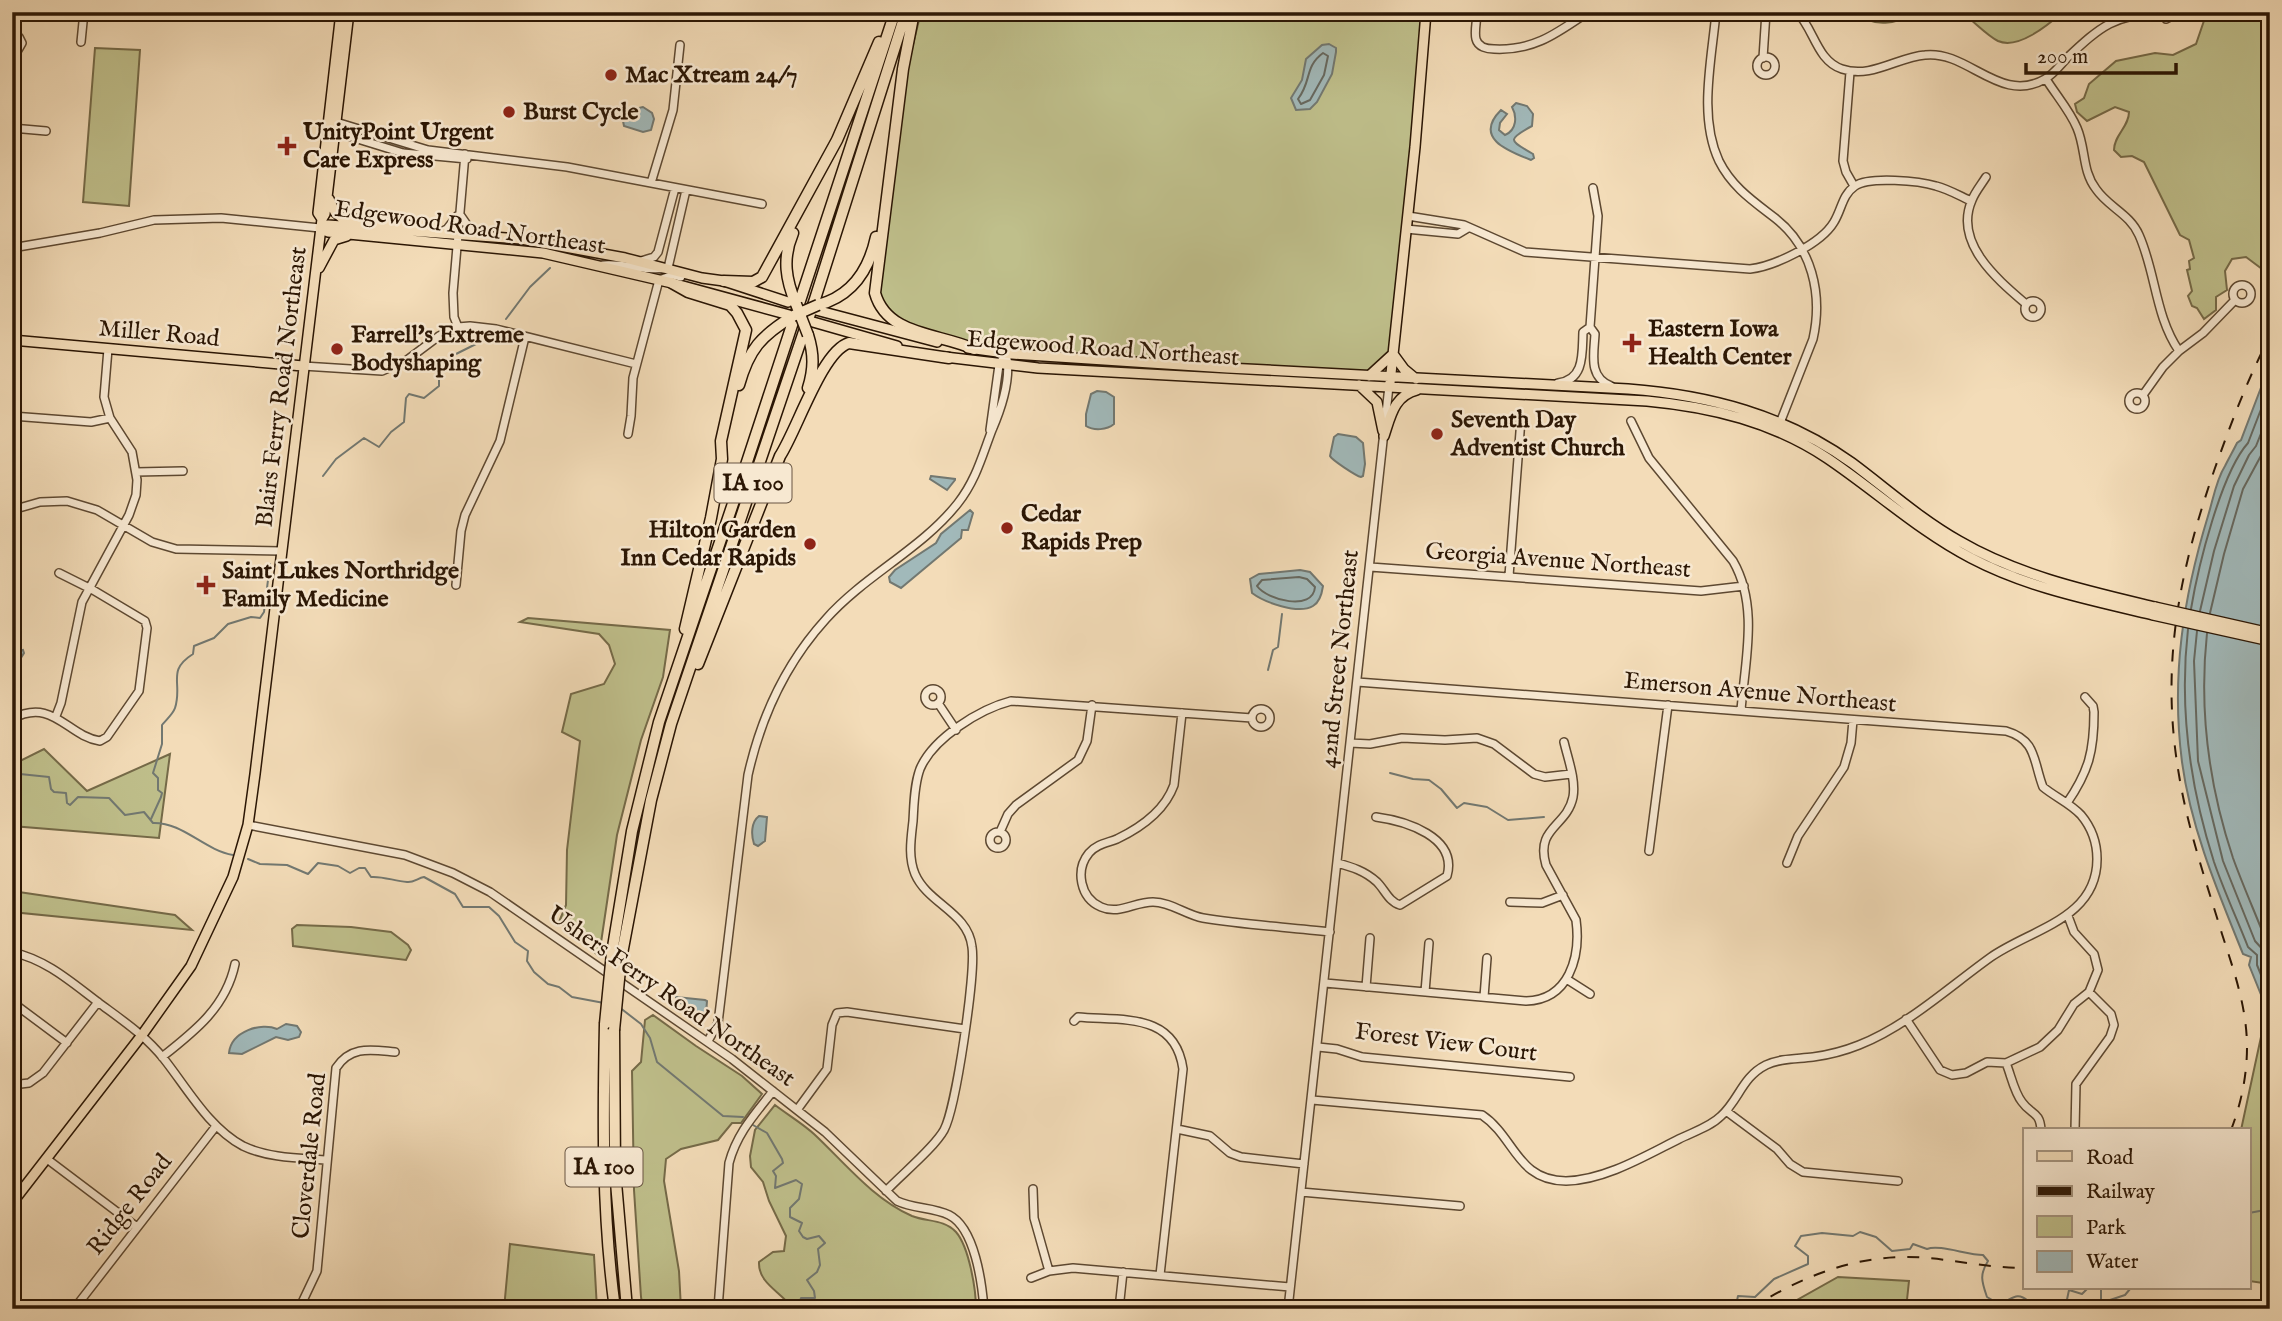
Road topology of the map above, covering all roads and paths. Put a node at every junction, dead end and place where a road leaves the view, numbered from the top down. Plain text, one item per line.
1 (84, 12) edge
2 (341, 12) edge
3 (349, 12) edge
4 (893, 12) edge
5 (906, 12) edge
6 (914, 12) edge
7 (1426, 12) edge
8 (1478, 12) edge
9 (1588, 12) edge
10 (1716, 12) edge
11 (1766, 12) edge
12 (2171, 12) edge
13 (1800, 13) edge
14 (2161, 13) edge
15 (12, 35) edge
16 (81, 42) dead end
17 (680, 46) dead end
18 (12, 51) edge
19 (1763, 58) dead end
20 (1850, 72) junction
21 (2046, 79) junction
22 (336, 127) junction
23 (12, 128) edge
24 (46, 131) dead end
25 (894, 140) junction
26 (465, 157) junction
27 (1986, 177) dead end
28 (651, 183) junction
29 (329, 184) junction
30 (1854, 186) junction
31 (675, 188) junction
32 (812, 188) junction
33 (1593, 188) dead end
34 (686, 190) junction
35 (1971, 201) junction
36 (762, 204) dead end
37 (460, 212) junction
38 (1408, 216) junction
39 (321, 223) junction
40 (1468, 228) junction
41 (1406, 229) junction
42 (427, 232) junction
43 (441, 232) junction
44 (458, 233) junction
45 (480, 235) junction
46 (368, 237) junction
47 (457, 245) junction
48 (12, 248) edge
49 (1802, 248) junction
50 (672, 250) junction
51 (1596, 258) junction
52 (640, 261) junction
53 (598, 265) junction
54 (668, 268) junction
55 (679, 271) junction
56 (659, 280) junction
57 (724, 281) junction
58 (313, 283) junction
59 (672, 283) junction
60 (771, 296) junction
61 (2235, 300) dead end
62 (2026, 304) dead end
63 (801, 310) junction
64 (458, 327) junction
65 (1590, 327) junction
66 (525, 337) junction
67 (12, 341) edge
68 (108, 349) junction
69 (974, 349) junction
70 (2179, 351) junction
71 (1393, 354) junction
72 (949, 358) junction
73 (1005, 361) junction
74 (636, 364) junction
75 (303, 366) junction
76 (1368, 377) junction
77 (1416, 379) junction
78 (1390, 382) junction
79 (1548, 384) junction
80 (1359, 385) junction
81 (1422, 388) junction
82 (1628, 389) junction
83 (2143, 395) dead end
84 (12, 416) edge
85 (110, 418) junction
86 (1521, 419) dead end
87 (1632, 421) dead end
88 (1779, 427) junction
89 (628, 434) dead end
90 (1384, 436) junction
91 (780, 456) junction
92 (722, 459) junction
93 (183, 471) dead end
94 (136, 472) junction
95 (1880, 496) junction
96 (1903, 502) junction
97 (12, 510) edge
98 (123, 526) junction
99 (281, 551) junction
100 (1370, 566) junction
101 (59, 573) dead end
102 (1510, 576) junction
103 (456, 585) dead end
104 (1744, 586) junction
105 (89, 588) junction
106 (2154, 611) junction
107 (2270, 633) edge
108 (2270, 641) edge
109 (1357, 682) junction
110 (2085, 697) dead end
111 (938, 703) dead end
112 (1092, 705) junction
113 (1668, 705) junction
114 (1741, 710) junction
115 (1182, 713) junction
116 (56, 716) junction
117 (1252, 718) dead end
118 (12, 719) edge
119 (1853, 720) junction
120 (659, 722) junction
121 (956, 730) junction
122 (1564, 742) dead end
123 (1350, 743) junction
124 (659, 766) junction
125 (1571, 774) junction
126 (2067, 803) junction
127 (1376, 817) dead end
128 (248, 825) junction
129 (1000, 832) dead end
130 (1648, 851) dead end
131 (1337, 863) junction
132 (1787, 863) dead end
133 (1563, 895) junction
134 (1510, 902) dead end
135 (2068, 916) junction
136 (1330, 932) junction
137 (1370, 938) dead end
138 (1429, 943) dead end
139 (12, 952) edge
140 (616, 956) junction
141 (1487, 958) dead end
142 (235, 964) dead end
143 (1568, 980) junction
144 (1325, 983) junction
145 (1366, 987) junction
146 (1425, 992) junction
147 (2089, 992) junction
148 (1590, 994) dead end
149 (1484, 997) junction
150 (12, 1002) edge
151 (98, 1002) junction
152 (1906, 1019) junction
153 (1074, 1021) dead end
154 (965, 1029) junction
155 (142, 1035) junction
156 (708, 1041) junction
157 (67, 1043) junction
158 (1318, 1046) junction
159 (395, 1052) dead end
160 (162, 1057) junction
161 (2006, 1063) junction
162 (1570, 1077) dead end
163 (12, 1085) edge
164 (774, 1091) junction
165 (1312, 1100) junction
166 (797, 1110) junction
167 (1726, 1111) junction
168 (216, 1126) junction
169 (2040, 1128) edge
170 (2075, 1128) edge
171 (1177, 1129) junction
172 (47, 1158) junction
173 (327, 1160) junction
174 (1304, 1164) junction
175 (1898, 1181) dead end
176 (1034, 1189) dead end
177 (886, 1191) junction
178 (1301, 1192) junction
179 (13, 1201) edge
180 (1460, 1206) dead end
181 (137, 1227) junction
182 (1049, 1271) junction
183 (1123, 1272) junction
184 (1160, 1275) junction
185 (1031, 1278) dead end
186 (1290, 1287) junction
187 (74, 1309) edge
188 (299, 1309) edge
189 (615, 1309) edge
190 (627, 1309) edge
191 (718, 1309) edge
192 (984, 1309) edge
193 (1119, 1309) edge
194 (1288, 1309) edge

1 - 16 street
2 - 39 main road, Blairs Ferry Road Northeast
3 - 22 main road, Blairs Ferry Road Northeast
4 - 32 highway
4 - 120 highway, IA 100
5 - 124 highway, IA 100
6 - 25 highway
7 - 38 main road, 42nd Street Northeast
8 - 9 street
10 - 49 street
11 - 19 street
12 - 14 street
13 - 20 street
14 - 21 street
15 - 18 street
17 - 28 street
20 - 21 street
20 - 30 street
21 - 70 street
22 - 26 street
22 - 29 main road, Blairs Ferry Road Northeast
23 - 24 street
25 - 63 highway
25 - 69 highway
26 - 28 street
26 - 37 street
27 - 35 street
28 - 31 street
29 - 39 main road, Blairs Ferry Road Northeast
29 - 42 main road
30 - 35 street
30 - 49 street
31 - 34 street
31 - 52 street
32 - 57 highway
32 - 63 highway
33 - 51 street
34 - 36 street
34 - 50 street
35 - 62 street
37 - 43 street
37 - 44 street
37 - 45 street
38 - 40 street
38 - 41 main road, 42nd Street Northeast
39 - 42 main road, Edgewood Road Northeast
39 - 46 main road, Edgewood Road Northeast
39 - 48 street
39 - 58 main road, Blairs Ferry Road Northeast
40 - 41 street
40 - 51 street
41 - 71 main road, 42nd Street Northeast
42 - 43 main road, Edgewood Road Northeast
43 - 44 main road, Edgewood Road Northeast
44 - 45 main road, Edgewood Road Northeast
44 - 47 street
45 - 52 main road, Edgewood Road Northeast
46 - 47 main road, Edgewood Road Northeast
46 - 58 main road
47 - 53 main road, Edgewood Road Northeast
47 - 64 street
49 - 51 street
49 - 88 street
50 - 54 street
50 - 55 street
51 - 65 street
52 - 54 main road, Edgewood Road Northeast
53 - 54 street
53 - 56 main road, Edgewood Road Northeast
54 - 55 main road, Edgewood Road Northeast
55 - 57 main road, Edgewood Road Northeast
56 - 59 main road, Edgewood Road Northeast
56 - 60 street
56 - 74 street
57 - 60 main road, Edgewood Road Northeast
58 - 75 main road, Blairs Ferry Road Northeast
59 - 63 main road, Edgewood Road Northeast
59 - 92 highway
60 - 63 main road, Edgewood Road Northeast
61 - 70 street
63 - 69 main road, Edgewood Road Northeast
63 - 72 main road, Edgewood Road Northeast
63 - 91 highway, bridge
63 - 92 highway
64 - 66 street
64 - 75 street
65 - 79 street
65 - 82 street
66 - 74 street
66 - 103 street
67 - 68 main road, Miller Road
68 - 75 main road, Miller Road
68 - 85 street
69 - 73 main road, Edgewood Road Northeast
70 - 83 street
71 - 76 main road
71 - 77 main road
71 - 78 main road, 42nd Street Northeast
72 - 73 main road, Edgewood Road Northeast
72 - 91 highway
73 - 76 main road, Edgewood Road Northeast
73 - 80 main road, Edgewood Road Northeast
73 - 156 street
74 - 89 street
75 - 99 main road, Blairs Ferry Road Northeast
76 - 78 main road, Edgewood Road Northeast
77 - 78 main road, Edgewood Road Northeast
77 - 79 main road, Edgewood Road Northeast
78 - 80 main road, Edgewood Road Northeast
78 - 81 main road, Edgewood Road Northeast
78 - 90 street, 42nd Street Northeast
79 - 82 main road, Edgewood Road Northeast
80 - 90 main road
81 - 88 main road, Edgewood Road Northeast
81 - 90 main road
82 - 88 main road, Edgewood Road Northeast
84 - 85 street
85 - 94 street
86 - 102 street
87 - 104 street
88 - 95 main road, Edgewood Road Northeast
88 - 96 main road, Edgewood Road Northeast
90 - 100 street, 42nd Street Northeast
91 - 124 highway
92 - 120 highway
93 - 94 street
94 - 98 street
95 - 96 main road
95 - 106 main road, Edgewood Road Northeast
96 - 106 main road, Edgewood Road Northeast
97 - 98 street
98 - 99 street
98 - 105 street
99 - 128 main road, Blairs Ferry Road Northeast
100 - 102 street, Georgia Avenue Northeast
100 - 109 street, 42nd Street Northeast
101 - 105 street
102 - 104 street, Georgia Avenue Northeast
104 - 114 street
105 - 116 street
105 - 116 street
106 - 107 main road, bridge
106 - 108 main road, bridge
109 - 113 street, Emerson Avenue Northeast
109 - 123 street, 42nd Street Northeast
110 - 126 street
111 - 121 street
112 - 115 street
112 - 121 street
112 - 129 street
113 - 114 street, Emerson Avenue Northeast
113 - 130 street
114 - 119 street, Emerson Avenue Northeast
115 - 117 street
115 - 136 street
116 - 118 street
119 - 126 street, Emerson Avenue Northeast
119 - 132 street
120 - 140 highway, IA 100
121 - 154 street
122 - 125 street
123 - 125 street
123 - 131 street, 42nd Street Northeast
124 - 140 highway, IA 100
125 - 133 street
126 - 135 street, Emerson Avenue Northeast
127 - 131 street
128 - 155 main road, Blairs Ferry Road Northeast
128 - 156 street, Ushers Ferry Road Northeast
131 - 136 street, 42nd Street Northeast
133 - 134 street
133 - 143 street
135 - 147 street
135 - 152 street
136 - 144 street, 42nd Street Northeast
137 - 145 street
138 - 146 street
139 - 151 street
140 - 189 highway, IA 100, bridge
140 - 190 highway, IA 100, bridge
141 - 149 street
142 - 160 street
143 - 148 street
143 - 149 street
144 - 145 street
144 - 158 street, 42nd Street Northeast
145 - 146 street
146 - 149 street
147 - 161 street
147 - 170 street
150 - 157 street
151 - 155 street
151 - 157 street
152 - 161 street
152 - 167 street
153 - 171 street
154 - 166 street
154 - 177 street
155 - 160 street
155 - 172 main road, Blairs Ferry Road Northeast
156 - 164 street, Ushers Ferry Road Northeast
157 - 163 street
158 - 162 street, Forest View Court
158 - 165 street, 42nd Street Northeast
159 - 173 street, Cloverdale Road
160 - 168 street
161 - 169 street
164 - 166 street, Ushers Ferry Road Northeast
164 - 191 street
165 - 167 street
165 - 174 street, 42nd Street Northeast
166 - 177 street, Ushers Ferry Road Northeast
167 - 175 street
168 - 173 street
168 - 181 street, Ridge Road
171 - 174 street
171 - 184 street
172 - 179 main road, Blairs Ferry Road Northeast
172 - 181 street
173 - 188 street, Cloverdale Road
174 - 178 street, 42nd Street Northeast
176 - 182 street
177 - 192 street, Ushers Ferry Road Northeast
178 - 180 street
178 - 186 street, 42nd Street Northeast
181 - 187 street, Ridge Road
182 - 183 street
182 - 185 street
183 - 184 street
183 - 193 street
184 - 186 street
186 - 194 street, 42nd Street Northeast

